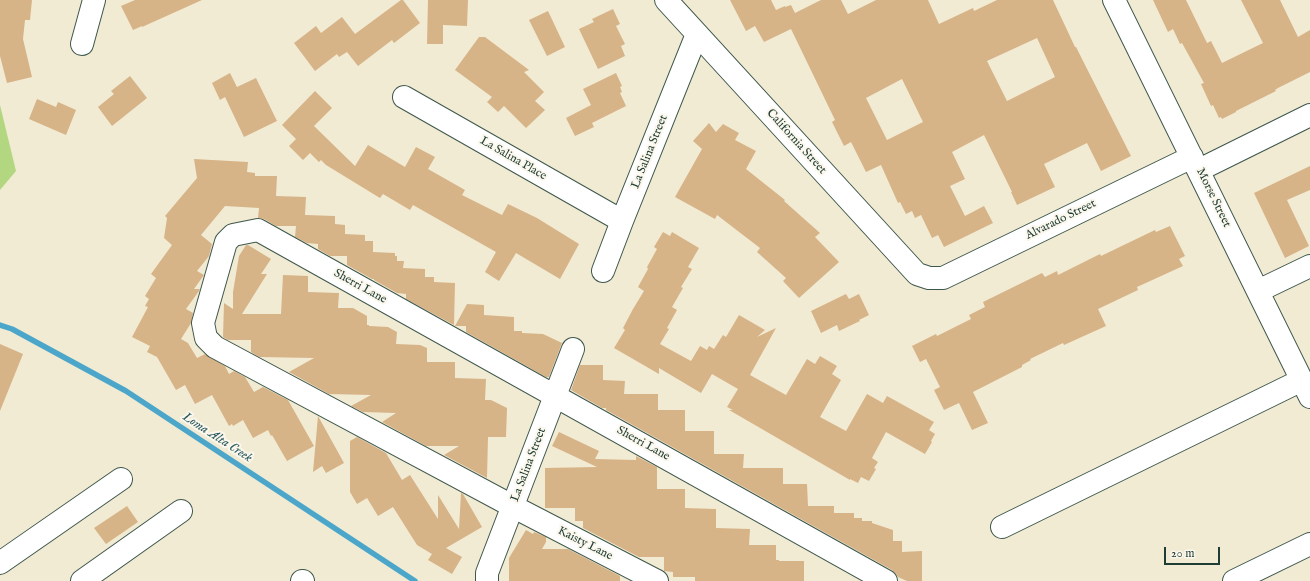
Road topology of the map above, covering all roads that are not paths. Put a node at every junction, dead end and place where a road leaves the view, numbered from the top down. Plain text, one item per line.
1 (94, 0) edge
2 (666, 0) edge
3 (1114, 0) edge
4 (697, 34) junction
5 (82, 44) dead end
6 (404, 97) dead end
7 (1310, 115) edge
8 (1195, 164) junction
9 (622, 221) junction
10 (1310, 266) edge
11 (603, 271) dead end
12 (929, 278) joint
13 (1258, 291) junction
14 (574, 349) dead end
15 (1306, 389) edge
16 (555, 396) junction
17 (121, 479) dead end
18 (514, 507) junction
19 (181, 511) dead end
20 (1002, 527) dead end
21 (1310, 544) edge
22 (0, 563) edge
23 (82, 581) edge
24 (487, 581) edge
25 (657, 581) edge
26 (886, 581) edge
27 (1234, 581) edge

1 - 5 street
2 - 4 street, California Street
3 - 8 street, Morse Street
4 - 9 street, La Salina Street
4 - 12 street, California Street
6 - 9 street, La Salina Place
7 - 8 street, Alvarado Street
8 - 12 street, Alvarado Street
8 - 13 street, Morse Street
9 - 11 street, La Salina Street
10 - 13 street
13 - 15 street, Morse Street
14 - 16 street, La Salina Street
15 - 20 street
16 - 18 street, La Salina Street
16 - 18 street, Sherri Lane
16 - 26 street, Sherri Lane
17 - 22 street
18 - 24 street, La Salina Street
18 - 25 street, Kaisty Lane
19 - 23 street
21 - 27 street

